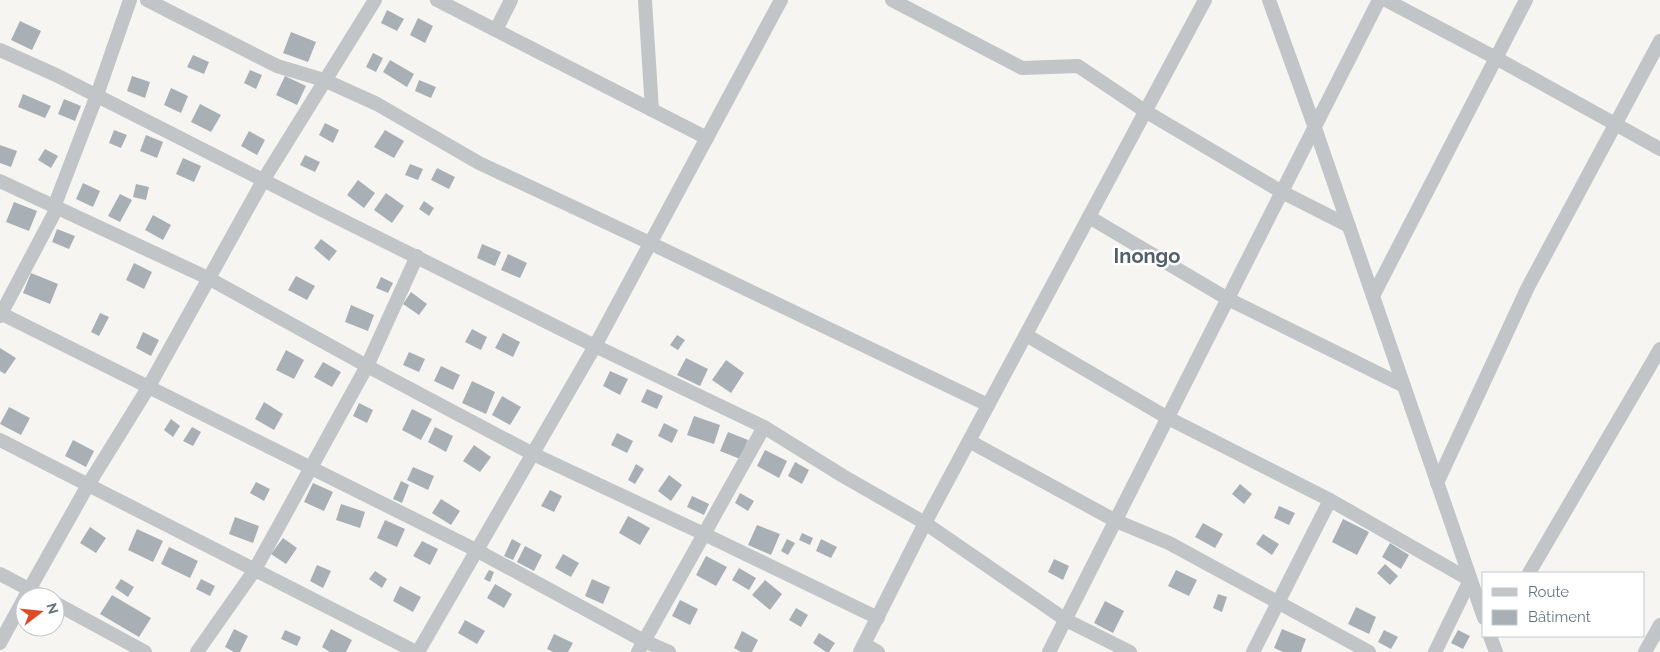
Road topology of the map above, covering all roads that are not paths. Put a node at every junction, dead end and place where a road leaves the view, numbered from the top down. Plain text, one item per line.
1 (130, 0) edge
2 (147, 0) edge
3 (375, 0) edge
4 (436, 0) edge
5 (511, 0) edge
6 (645, 0) edge
7 (781, 0) edge
8 (892, 0) edge
9 (1204, 0) edge
10 (1268, 0) edge
11 (1380, 0) edge
12 (1386, 0) edge
13 (1526, 0) edge
14 (496, 30) junction
15 (1660, 41) edge
16 (0, 50) edge
17 (1496, 58) junction
18 (324, 80) junction
19 (97, 95) junction
20 (652, 110) junction
21 (1145, 111) junction
22 (1615, 124) junction
23 (1315, 128) junction
24 (707, 138) junction
25 (1660, 149) edge
26 (264, 179) junction
27 (0, 181) edge
28 (1282, 192) junction
29 (55, 207) junction
30 (1089, 217) junction
31 (1349, 226) junction
32 (650, 243) junction
33 (417, 256) junction
34 (208, 278) junction
35 (1373, 296) junction
36 (1228, 299) junction
37 (0, 314) edge
38 (1026, 335) junction
39 (595, 346) junction
40 (1660, 349) edge
41 (367, 366) junction
42 (1404, 386) junction
43 (148, 388) junction
44 (988, 404) junction
45 (1168, 418) junction
46 (764, 427) junction
47 (0, 440) edge
48 (969, 441) junction
49 (533, 454) junction
50 (311, 468) junction
51 (1437, 483) junction
52 (88, 485) junction
53 (1330, 500) junction
54 (1116, 521) junction
55 (925, 523) junction
56 (704, 534) junction
57 (476, 550) junction
58 (254, 571) junction
59 (1530, 572) edge
60 (0, 574) edge
61 (1470, 580) junction
62 (18, 587) edge
63 (31, 587) edge
64 (1278, 602) junction
65 (65, 608) edge
66 (1482, 613) edge
67 (15, 616) edge
68 (878, 618) junction
69 (1066, 620) junction
70 (1660, 625) edge
71 (1491, 637) edge
72 (0, 643) edge
73 (641, 646) edge
74 (862, 648) edge
75 (146, 652) edge
76 (198, 652) edge
77 (417, 652) edge
78 (669, 652) edge
79 (878, 652) edge
80 (1049, 652) edge
81 (1130, 652) edge
82 (1253, 652) edge
83 (1369, 652) edge
84 (1435, 652) edge
85 (1496, 652) edge
86 (1645, 652) edge

1 - 19 street
2 - 18 street
3 - 18 street
4 - 14 street
5 - 14 street
6 - 20 street
7 - 24 street
8 - 21 street
9 - 21 street
10 - 23 street
11 - 23 street
12 - 17 street
13 - 17 street
14 - 20 street
15 - 22 street
16 - 19 street
17 - 22 street
17 - 35 street
18 - 26 street
18 - 32 street
19 - 26 street
19 - 29 street
20 - 24 street
21 - 28 street
21 - 30 street
22 - 25 street
22 - 51 street
23 - 28 street
23 - 31 street
24 - 32 street
26 - 33 street
26 - 34 street
27 - 29 street
28 - 31 street
28 - 36 street
29 - 34 street
29 - 37 street
30 - 36 street
30 - 38 street
31 - 35 street
32 - 39 street
32 - 44 street
33 - 39 street
33 - 41 street
34 - 41 street
34 - 43 street
35 - 42 street
36 - 42 street
36 - 45 street
37 - 43 street
38 - 44 street
38 - 45 street
39 - 46 street
39 - 49 street
40 - 59 street
41 - 49 street
41 - 50 street
42 - 51 street
43 - 50 street
43 - 52 street
44 - 48 street
45 - 53 street
45 - 54 street
46 - 55 street
46 - 56 street
47 - 52 street
48 - 54 street
48 - 55 street
49 - 56 street
49 - 57 street
50 - 57 street
50 - 58 street
51 - 61 street
52 - 58 street
52 - 63 street
53 - 61 street
53 - 64 street
54 - 64 street
54 - 69 street
55 - 68 street
55 - 69 street
56 - 68 street
56 - 73 street
57 - 73 street
57 - 77 street
58 - 76 street
58 - 77 street
60 - 62 street
61 - 66 street
61 - 84 street
64 - 82 street
64 - 83 street
65 - 75 street
67 - 72 street
68 - 74 street
69 - 80 street
69 - 81 street
70 - 86 street
71 - 85 street
73 - 78 street
74 - 79 street

